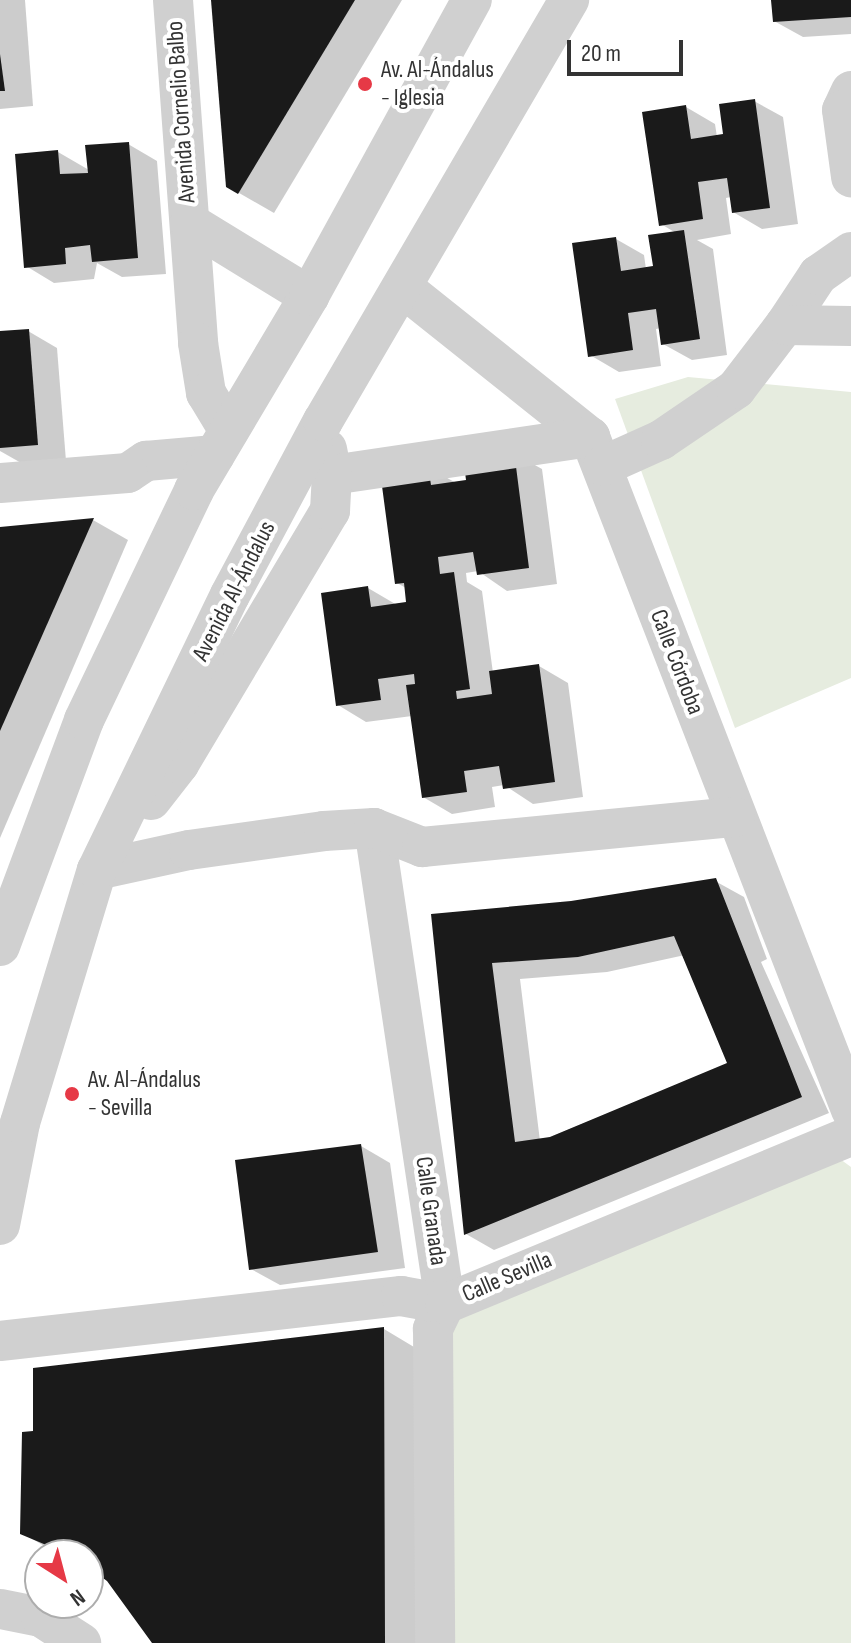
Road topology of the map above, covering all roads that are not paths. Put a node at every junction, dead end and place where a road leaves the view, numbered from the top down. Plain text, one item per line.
1 (173, 0) edge
2 (472, 0) edge
3 (569, 0) edge
4 (851, 91) edge
5 (851, 177) edge
6 (190, 223) junction
7 (851, 252) edge
8 (402, 287) junction
9 (309, 296) junction
10 (785, 325) junction
11 (851, 326) edge
12 (323, 421) junction
13 (222, 443) junction
14 (596, 452) junction
15 (128, 473) junction
16 (332, 475) junction
17 (0, 483) edge
18 (175, 528) junction
19 (735, 817) junction
20 (374, 828) junction
21 (97, 870) junction
22 (0, 946) edge
23 (851, 1110) edge
24 (851, 1136) edge
25 (0, 1225) edge
26 (445, 1304) junction
27 (0, 1341) edge
28 (8, 1604) edge
29 (81, 1643) edge
30 (435, 1643) edge

1 - 6 street, Avenida Cornelio Balbo
2 - 9 street
3 - 8 street, Avenida Al-Ándalus
4 - 5 street
6 - 9 street
6 - 13 street, Avenida Cornelio Balbo
7 - 10 street
8 - 12 street, Avenida Al-Ándalus
8 - 14 street
9 - 13 street
10 - 11 street
10 - 14 street
12 - 16 street
12 - 21 street, Avenida Al-Ándalus
13 - 15 street
13 - 18 street
14 - 16 street
14 - 19 street, Calle Córdoba
15 - 17 street
15 - 18 street
16 - 21 street
18 - 22 street
19 - 20 street
19 - 23 street, Calle Córdoba
20 - 21 street
20 - 26 street, Calle Granada
21 - 25 street, Avenida Al-Ándalus
24 - 26 street, Calle Sevilla
26 - 27 street, Calle Sevilla
26 - 30 street, Calle Granada
28 - 29 street

